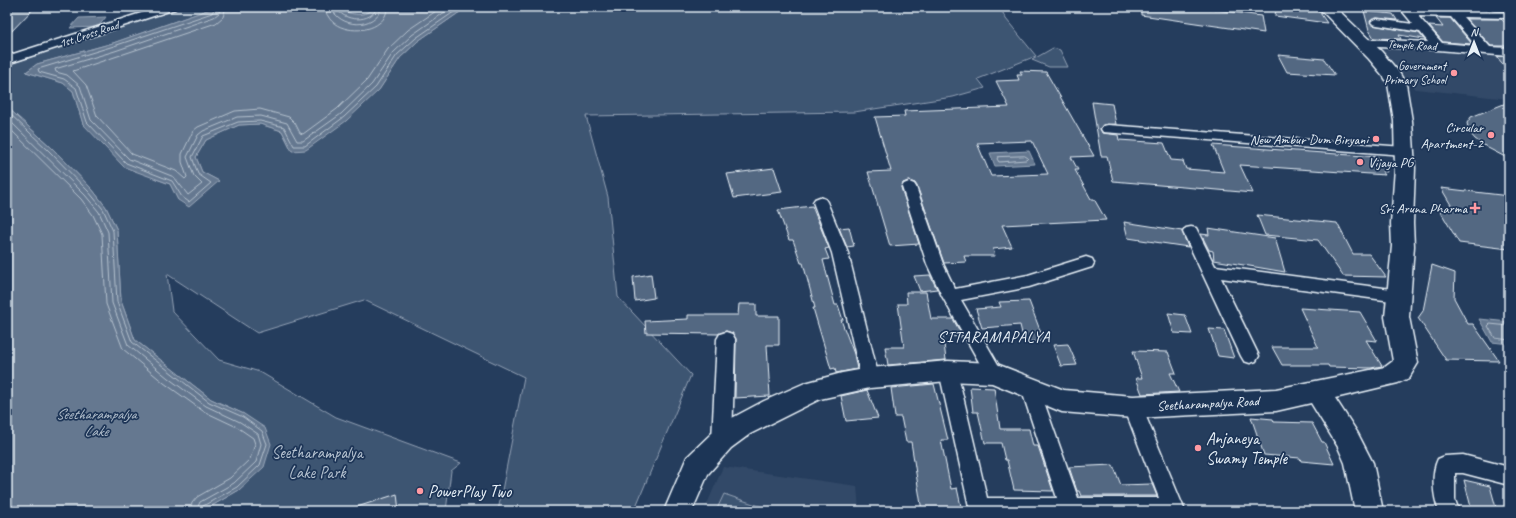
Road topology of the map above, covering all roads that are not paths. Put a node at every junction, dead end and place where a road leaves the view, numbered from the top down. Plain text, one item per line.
1 (172, 7) edge
2 (1326, 7) edge
3 (1408, 9) edge
4 (1451, 10) edge
5 (1504, 14) edge
6 (1377, 22) dead end
7 (1423, 29) junction
8 (1364, 43) junction
9 (1438, 46) junction
10 (1486, 50) junction
11 (1509, 52) edge
12 (7, 60) edge
13 (1108, 129) dead end
14 (1404, 151) junction
15 (909, 187) dead end
16 (820, 202) dead end
17 (1191, 232) dead end
18 (1086, 263) dead end
19 (1209, 271) junction
20 (950, 296) junction
21 (1399, 296) junction
22 (726, 339) dead end
23 (1250, 356) dead end
24 (948, 371) junction
25 (994, 373) junction
26 (870, 378) junction
27 (1030, 388) junction
28 (1316, 391) junction
29 (1133, 406) junction
30 (722, 440) junction
31 (1509, 476) edge
32 (1071, 508) junction
33 (1174, 509) edge
34 (979, 510) edge
35 (678, 511) edge
36 (1369, 511) edge
37 (1449, 511) edge

1 - 12 street, 1st Cross Road
2 - 8 street, Seetharampalya Road
3 - 4 street
3 - 7 street
4 - 5 street
4 - 10 street
6 - 7 street
7 - 9 street
8 - 9 street, Temple Road
8 - 14 street, Seetharampalya Road
9 - 10 street, Temple Road
10 - 11 street, Temple Road
13 - 14 street
14 - 21 street, Seetharampalya Road
15 - 20 street
16 - 26 street
17 - 19 street
18 - 20 street
19 - 21 street
19 - 23 street
20 - 25 street
21 - 28 street, Seetharampalya Road
22 - 30 street
24 - 25 street, Seetharampalya Road
24 - 26 street, Seetharampalya Road
24 - 34 street
25 - 27 street, Seetharampalya Road
26 - 30 street, Seetharampalya Road
27 - 29 street, Seetharampalya Road
27 - 32 street
28 - 29 street, Seetharampalya Road
28 - 36 street
29 - 33 street
30 - 35 street, Seetharampalya Road
31 - 37 street
32 - 33 street
32 - 34 street

